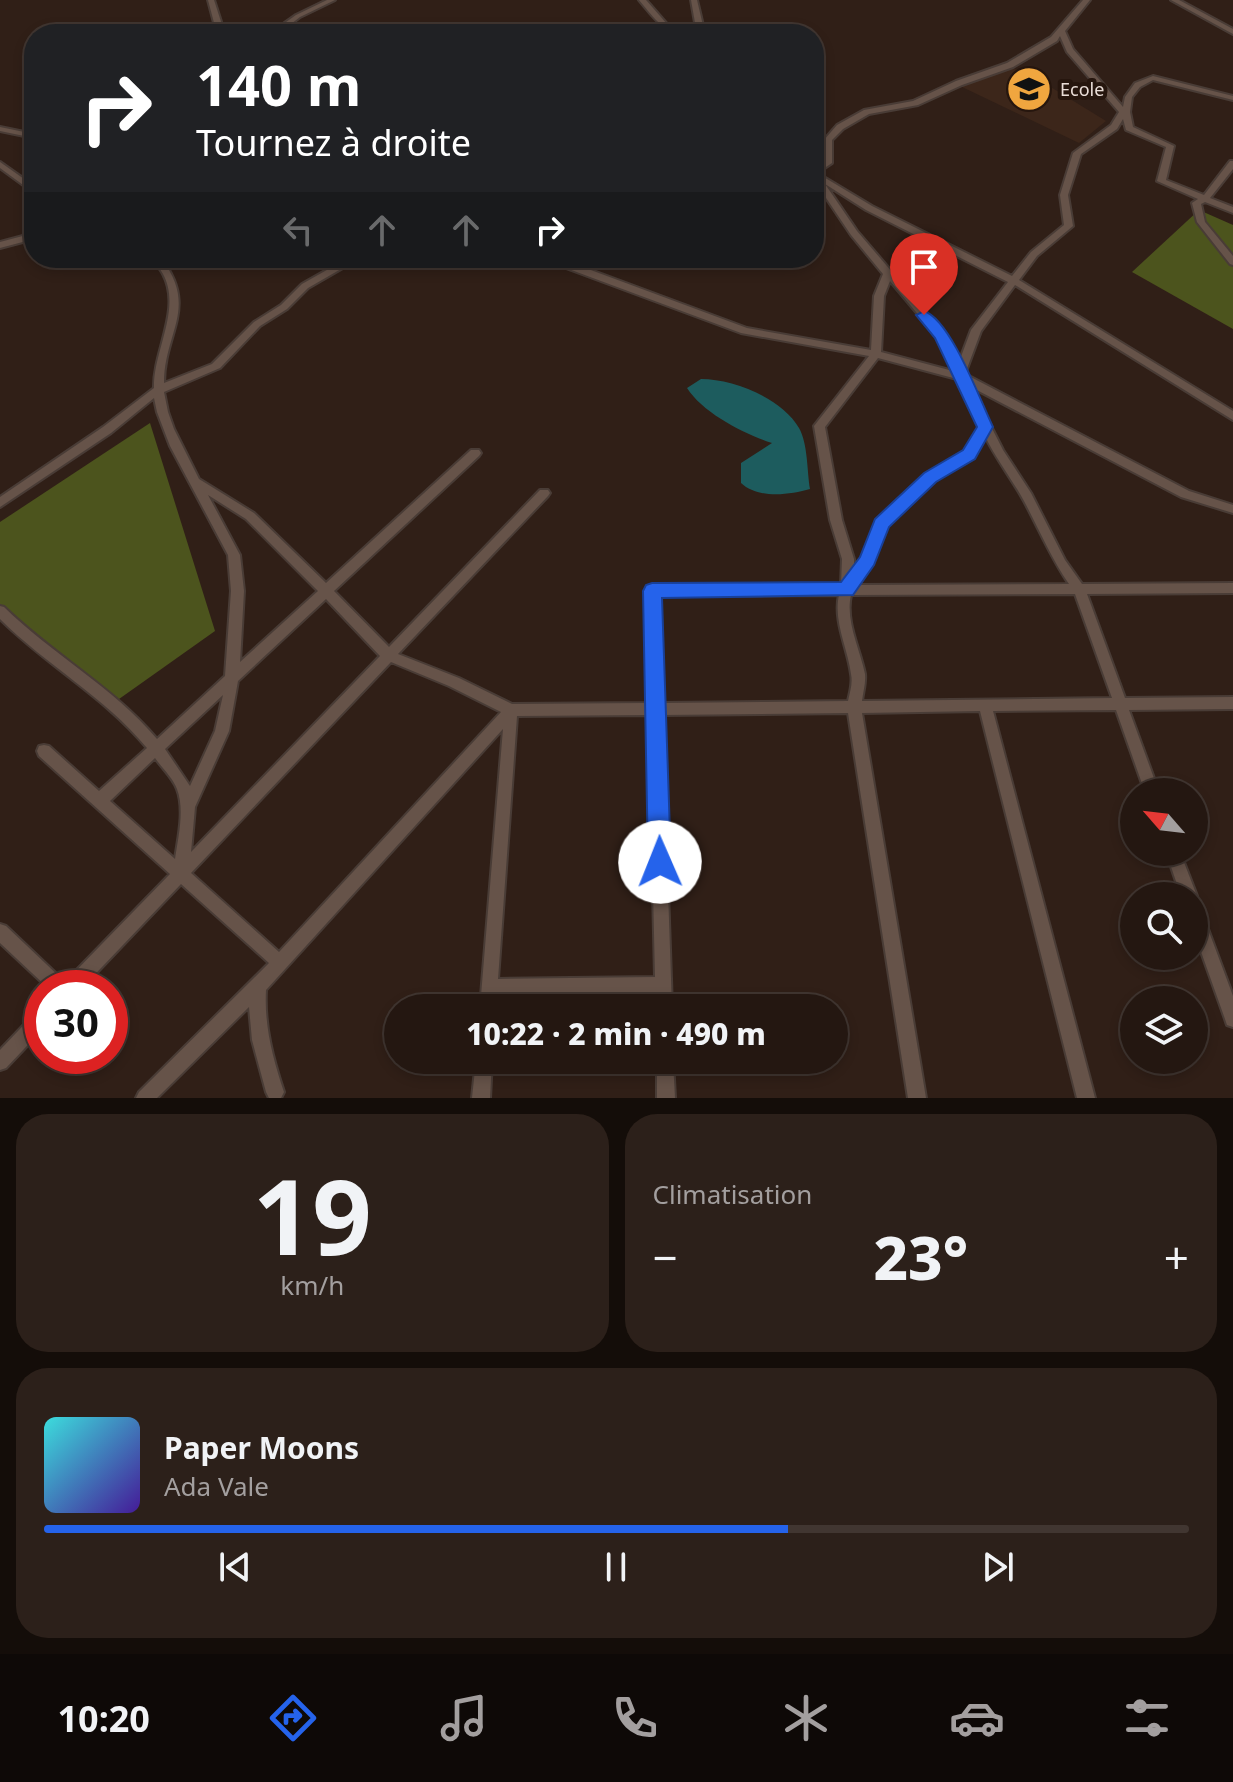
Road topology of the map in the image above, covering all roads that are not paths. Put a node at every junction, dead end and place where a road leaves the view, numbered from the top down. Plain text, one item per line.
1 (211, 0) edge
2 (332, 0) edge
3 (642, 0) edge
4 (694, 0) edge
5 (1087, 0) edge
6 (1174, 0) edge
7 (218, 24) edge
8 (287, 24) edge
9 (664, 24) edge
10 (699, 24) edge
11 (1061, 31) junction
12 (1233, 32) edge
13 (1233, 98) edge
14 (1123, 112) junction
15 (0, 129) edge
16 (24, 134) edge
17 (1233, 163) edge
18 (0, 164) edge
19 (824, 166) edge
20 (24, 179) edge
21 (824, 179) edge
22 (824, 187) edge
23 (1205, 199) junction
24 (1233, 210) edge
25 (24, 239) edge
26 (24, 241) edge
27 (0, 245) edge
28 (0, 255) edge
29 (1233, 262) edge
30 (164, 268) edge
31 (336, 268) edge
32 (572, 268) edge
33 (888, 274) junction
34 (1014, 281) junction
35 (876, 354) junction
36 (959, 376) junction
37 (158, 390) junction
38 (1233, 416) edge
39 (985, 427) junction
40 (475, 453) dead end
41 (198, 483) junction
42 (544, 493) dead end
43 (0, 503) edge
44 (1233, 509) edge
45 (1233, 588) edge
46 (1079, 589) junction
47 (846, 590) junction
48 (326, 591) junction
49 (0, 611) edge
50 (389, 656) junction
51 (231, 679) junction
52 (1120, 703) junction
53 (1233, 703) edge
54 (985, 705) junction
55 (854, 706) junction
56 (656, 709) junction
57 (511, 710) junction
58 (157, 747) junction
59 (44, 751) dead end
60 (1147, 778) edge
61 (99, 801) junction
62 (187, 808) junction
63 (181, 874) junction
64 (0, 932) edge
65 (1208, 949) edge
66 (280, 963) junction
67 (41, 970) edge
68 (88, 970) edge
69 (663, 985) junction
70 (258, 987) junction
71 (490, 987) junction
72 (489, 994) edge
73 (663, 994) edge
74 (1233, 1019) edge
75 (24, 1037) edge
76 (0, 1062) edge
77 (483, 1074) edge
78 (665, 1074) edge
79 (275, 1092) dead end
80 (145, 1098) edge
81 (481, 1098) edge
82 (666, 1098) edge
83 (917, 1098) edge
84 (1086, 1098) edge

1 - 7 street
2 - 8 street
3 - 9 street
4 - 10 street
5 - 11 street
6 - 12 street
11 - 14 street
11 - 19 street
13 - 14 street
14 - 23 street
14 - 34 street
15 - 16 street
17 - 23 street
18 - 20 street
21 - 34 street
22 - 33 street
23 - 24 street
23 - 29 street
25 - 27 street
26 - 28 street
30 - 37 street
31 - 37 street
32 - 35 street
33 - 35 street
33 - 36 street
34 - 36 street
34 - 38 street
35 - 36 street
35 - 47 street
36 - 39 street
36 - 44 street
37 - 41 street
37 - 43 street
39 - 46 street
39 - 47 street
40 - 48 street
41 - 48 street
41 - 51 street
42 - 50 street
45 - 46 street
46 - 47 street
46 - 52 street
47 - 55 street
47 - 56 street
48 - 50 street
48 - 51 street
49 - 58 street
50 - 57 street
50 - 63 street
51 - 58 street
51 - 62 street
52 - 53 street
52 - 54 street
52 - 60 street
54 - 55 street
54 - 84 street
55 - 56 street
55 - 83 street
56 - 57 street
56 - 69 street
57 - 66 street
57 - 71 street
58 - 61 street
58 - 62 street
59 - 61 street
61 - 63 street
62 - 63 street
63 - 66 street
63 - 68 street
64 - 67 street
65 - 74 street
66 - 70 street
69 - 71 street
69 - 73 street
70 - 79 street
70 - 80 street
71 - 72 street
75 - 76 street
77 - 81 street
78 - 82 street

